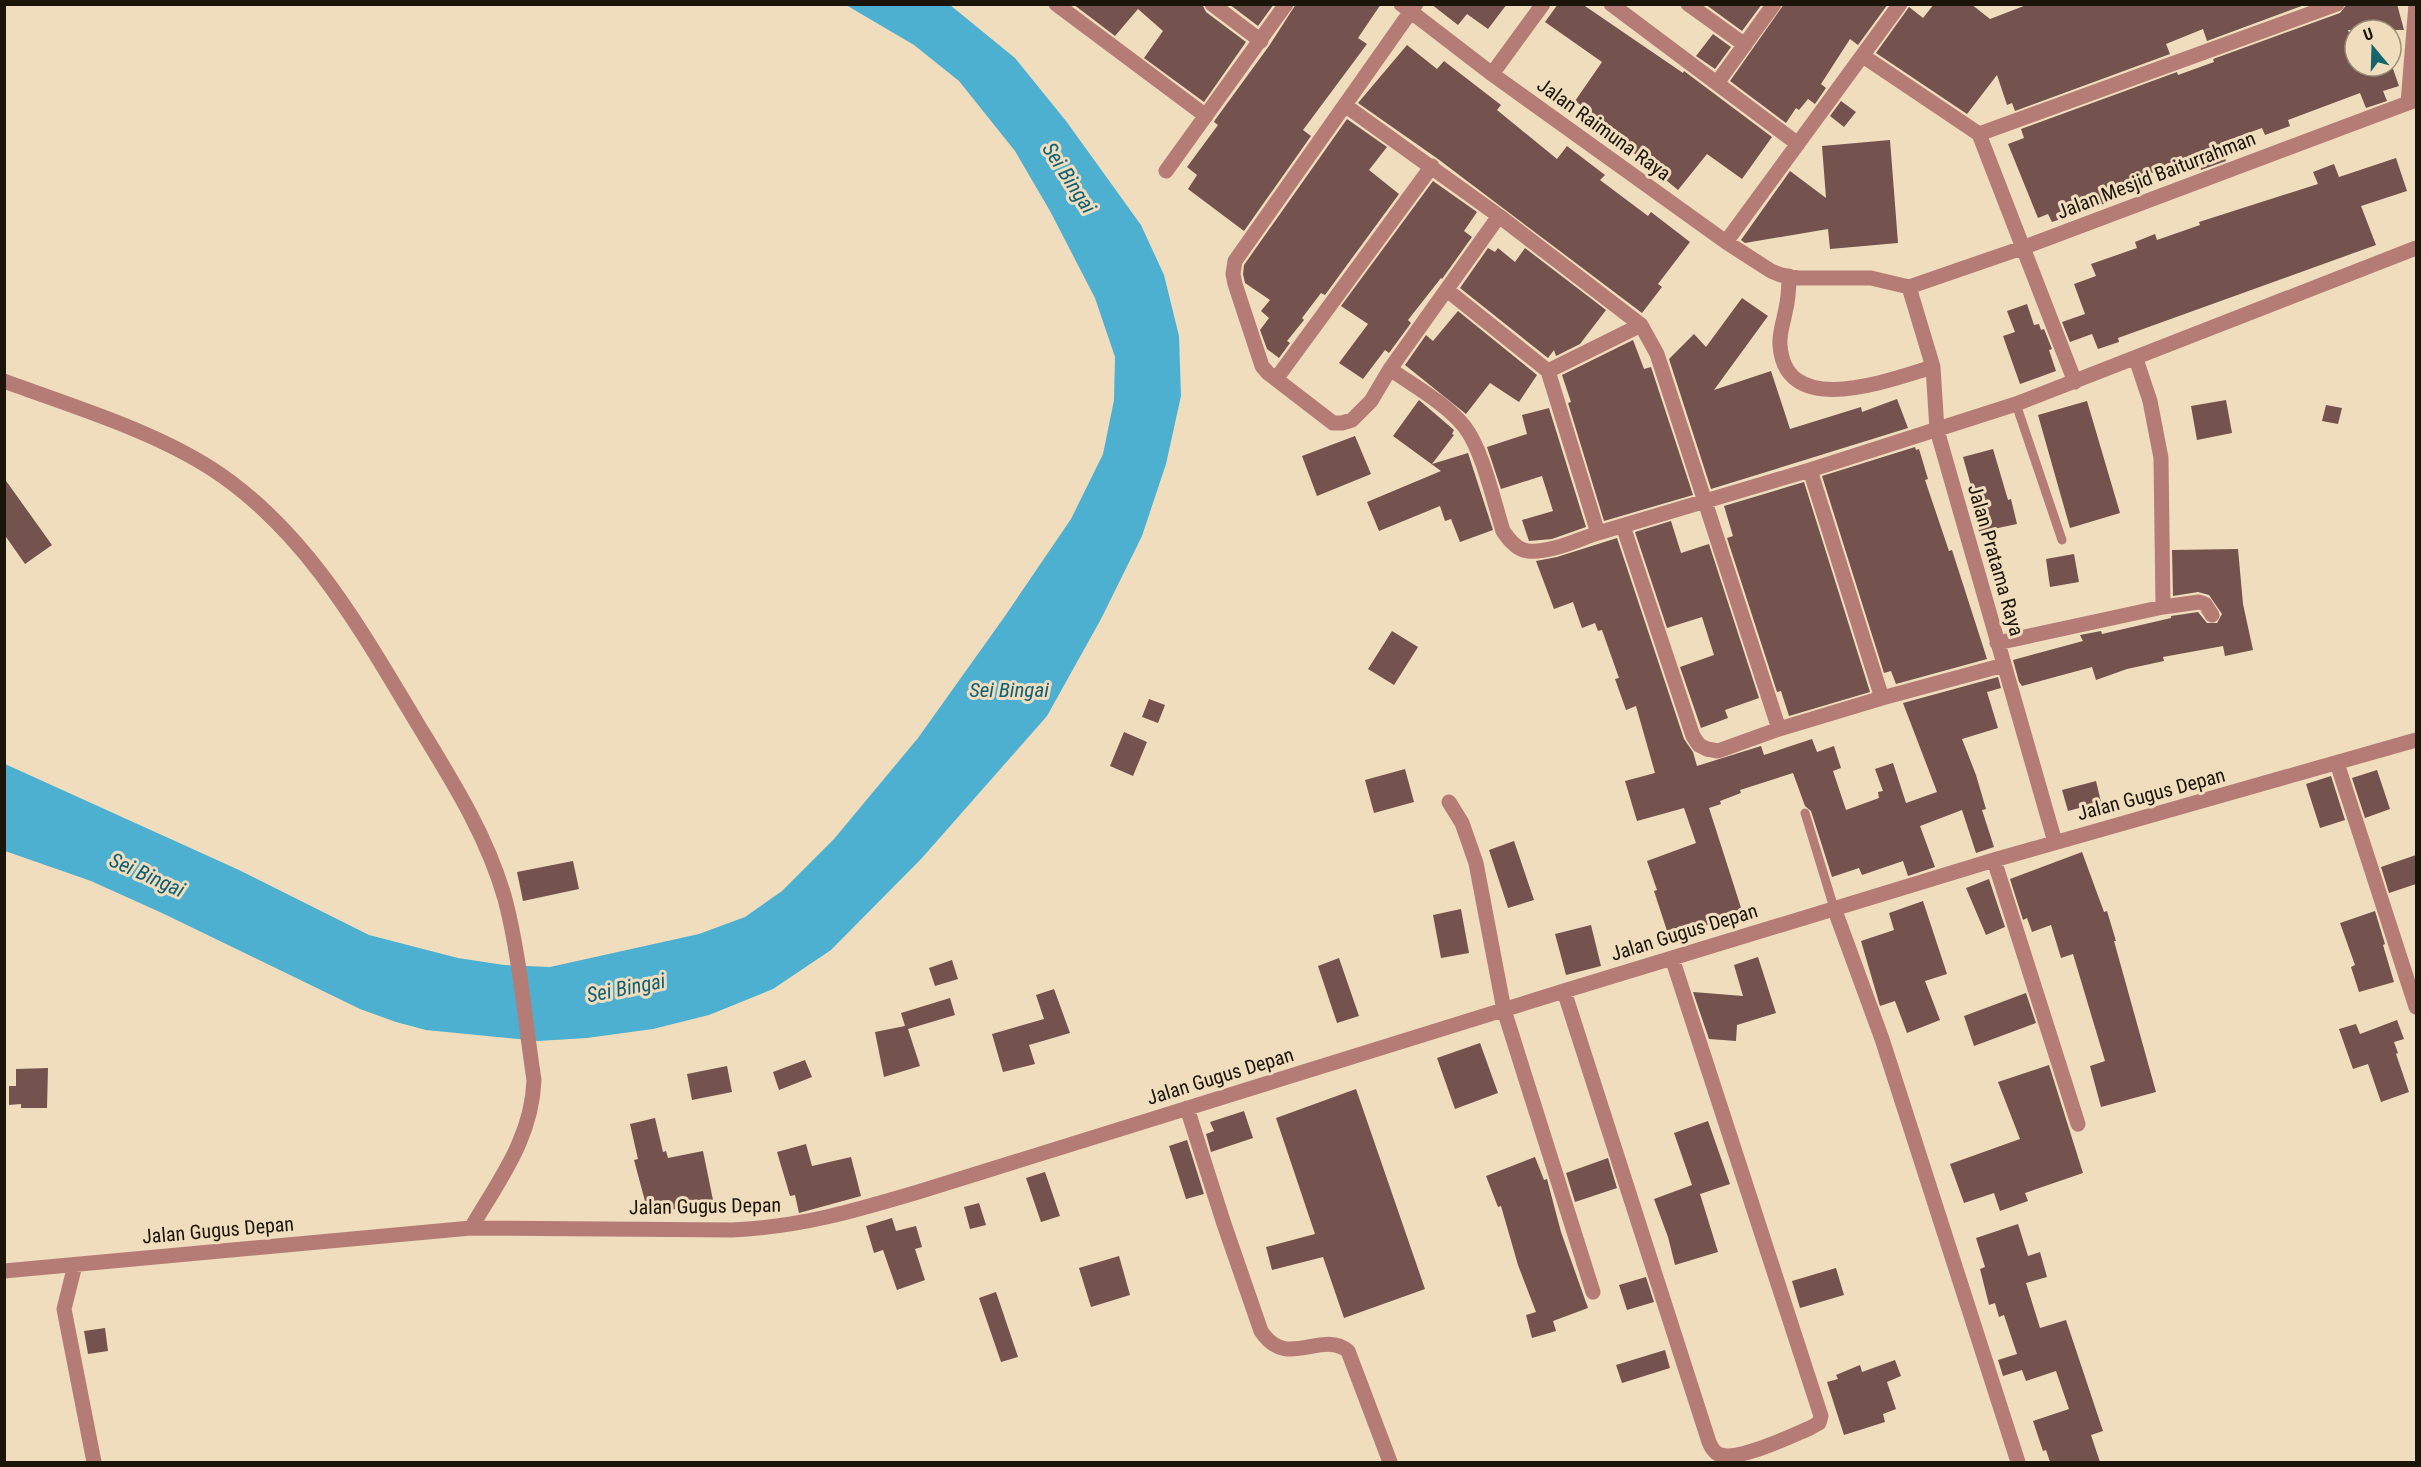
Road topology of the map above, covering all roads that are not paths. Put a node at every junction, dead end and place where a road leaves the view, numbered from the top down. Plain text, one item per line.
1 (1056, 4) edge
2 (1212, 4) edge
3 (1287, 4) edge
4 (1543, 4) edge
5 (1611, 4) edge
6 (1688, 4) edge
7 (1774, 4) edge
8 (1900, 4) edge
9 (2337, 4) edge
10 (2416, 4) edge
11 (1410, 7) edge
12 (2316, 9) edge
13 (1261, 41) junction
14 (1745, 45) junction
15 (1863, 56) junction
16 (1492, 74) junction
17 (1717, 83) junction
18 (2412, 101) edge
19 (1346, 106) junction
20 (1206, 116) junction
21 (1979, 134) junction
22 (1798, 144) junction
23 (1432, 166) junction
24 (1166, 171) dead end
25 (1499, 216) junction
26 (1726, 243) junction
27 (2022, 248) junction
28 (2416, 248) edge
29 (1789, 276) junction
30 (1909, 287) junction
31 (1447, 290) junction
32 (1641, 325) junction
33 (2136, 359) junction
34 (1933, 367) junction
35 (1390, 369) junction
36 (1548, 371) junction
37 (1276, 379) junction
38 (4, 381) edge
39 (2075, 382) junction
40 (2016, 404) junction
41 (1937, 430) junction
42 (1810, 470) junction
43 (1705, 501) junction
44 (1623, 526) junction
45 (1598, 533) junction
46 (2062, 540) dead end
47 (2163, 607) junction
48 (2212, 615) dead end
49 (1997, 643) junction
50 (2004, 665) junction
51 (1882, 698) junction
52 (1779, 729) junction
53 (2416, 740) edge
54 (2337, 763) junction
55 (1449, 802) dead end
56 (1805, 813) dead end
57 (2055, 842) junction
58 (1995, 860) junction
59 (1834, 908) junction
60 (1672, 958) junction
61 (1564, 991) junction
62 (2416, 1007) edge
63 (1504, 1010) junction
64 (1187, 1108) junction
65 (2078, 1124) dead end
66 (471, 1228) junction
67 (75, 1264) junction
68 (4, 1271) edge
69 (1593, 1292) dead end
70 (1729, 1459) edge
71 (94, 1462) edge
72 (1390, 1462) edge
73 (2018, 1462) edge

1 - 20 street
2 - 13 street
3 - 13 street
4 - 16 street
5 - 17 street
6 - 14 street
7 - 14 street
8 - 15 street
9 - 12 street
10 - 18 street
11 - 16 street, Jalan Raimuna Raya
11 - 19 street
12 - 21 street
13 - 20 street
14 - 17 street
15 - 21 street
15 - 22 street
16 - 26 street, Jalan Raimuna Raya
17 - 22 street
18 - 27 street, Jalan Mesjid Baiturrahman
19 - 23 street
19 - 37 street
20 - 24 street
21 - 27 street
22 - 26 street
23 - 25 street
23 - 37 street
25 - 31 street
25 - 32 street
26 - 29 street, Jalan Raimuna Raya
27 - 30 street, Jalan Mesjid Baiturrahman
27 - 39 street
28 - 33 street
29 - 30 street
29 - 34 street
30 - 34 street, Jalan Pratama Raya
31 - 35 street
31 - 36 street
32 - 36 street
32 - 43 street
33 - 39 street
33 - 47 street
34 - 41 street, Jalan Pratama Raya
35 - 37 street
35 - 45 street
36 - 45 street
38 - 66 street
39 - 40 street
40 - 41 street
40 - 46 lane
41 - 42 street
41 - 49 street, Jalan Pratama Raya
42 - 43 street
42 - 51 street
43 - 44 street
43 - 52 street
44 - 45 street
44 - 52 street
47 - 48 street
47 - 49 street
49 - 50 street, Jalan Pratama Raya
50 - 51 street
50 - 57 street, Jalan Pratama Raya
51 - 52 street
53 - 54 street, Jalan Gugus Depan
54 - 57 street, Jalan Gugus Depan
54 - 62 street
55 - 63 street
56 - 59 lane
57 - 58 street, Jalan Gugus Depan
58 - 59 street, Jalan Gugus Depan
58 - 65 street
59 - 60 street, Jalan Gugus Depan
59 - 73 street
60 - 61 street, Jalan Gugus Depan
60 - 70 street
61 - 63 street, Jalan Gugus Depan
61 - 70 street
63 - 64 street, Jalan Gugus Depan
63 - 69 street
64 - 66 street, Jalan Gugus Depan
64 - 72 street
66 - 67 street, Jalan Gugus Depan
67 - 68 street, Jalan Gugus Depan
67 - 71 street

